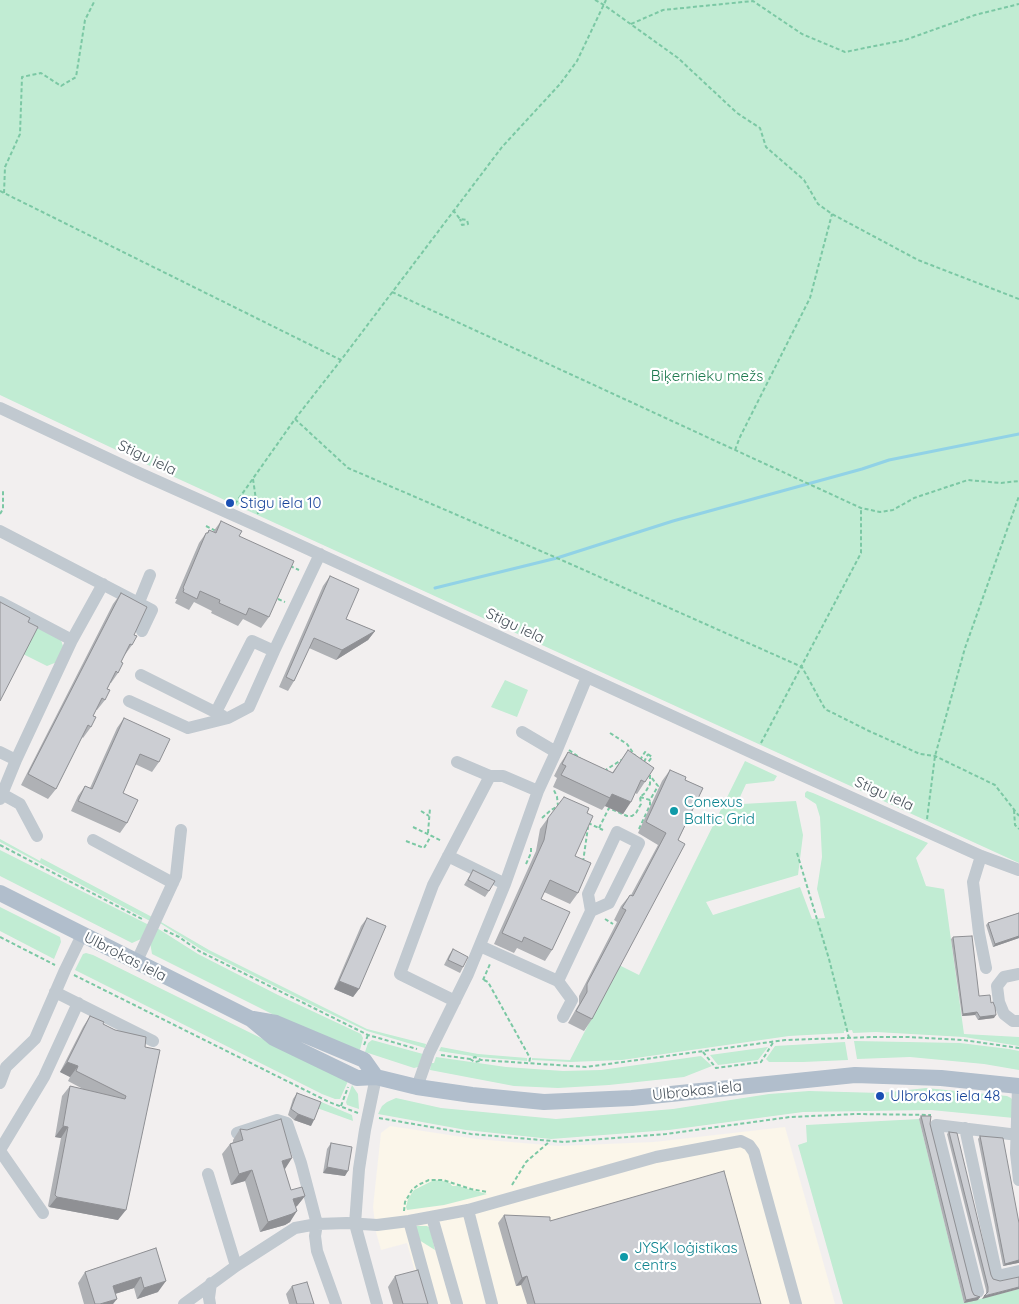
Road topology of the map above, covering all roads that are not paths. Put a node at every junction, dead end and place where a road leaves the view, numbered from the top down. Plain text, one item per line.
1 (1, 412) edge
2 (0, 531) edge
3 (320, 554) junction
4 (150, 575) dead end
5 (103, 584) junction
6 (0, 602) edge
7 (139, 602) junction
8 (142, 631) edge
9 (72, 640) junction
10 (274, 651) junction
11 (141, 675) dead end
12 (588, 677) junction
13 (129, 701) dead end
14 (222, 715) junction
15 (522, 732) dead end
16 (558, 747) junction
17 (0, 752) edge
18 (16, 760) junction
19 (457, 762) dead end
20 (490, 776) junction
21 (538, 791) junction
22 (1, 796) edge
23 (181, 830) dead end
24 (37, 836) dead end
25 (93, 840) dead end
26 (451, 852) junction
27 (981, 856) junction
28 (1019, 870) edge
29 (173, 883) junction
30 (505, 884) junction
31 (0, 894) edge
32 (591, 911) junction
33 (82, 935) junction
34 (480, 946) junction
35 (136, 963) junction
36 (986, 968) dead end
37 (1019, 974) edge
38 (558, 981) junction
39 (55, 992) junction
40 (455, 1001) junction
41 (78, 1003) junction
42 (563, 1016) dead end
43 (1019, 1021) edge
44 (153, 1041) dead end
45 (376, 1077) junction
46 (0, 1083) edge
47 (1018, 1086) edge
48 (417, 1087) junction
49 (965, 1128) junction
50 (237, 1133) dead end
51 (1018, 1135) junction
52 (0, 1151) edge
53 (208, 1174) dead end
54 (1019, 1180) edge
55 (468, 1210) junction
56 (43, 1213) dead end
57 (406, 1217) junction
58 (432, 1217) junction
59 (316, 1224) junction
60 (355, 1224) junction
61 (236, 1266) junction
62 (1019, 1271) edge
63 (211, 1283) junction
64 (978, 1292) dead end
65 (195, 1300) edge
66 (184, 1304) edge
67 (210, 1304) edge
68 (336, 1304) edge
69 (378, 1304) edge
70 (432, 1304) edge
71 (457, 1304) edge
72 (492, 1304) edge
73 (796, 1304) edge

1 - 3 street, Stigu iela
2 - 5 street
3 - 10 street
3 - 12 street, Stigu iela
4 - 7 street
5 - 7 street
5 - 9 street
6 - 9 street
7 - 8 street
9 - 18 street
10 - 14 street
10 - 14 street
11 - 14 street
12 - 16 street
12 - 27 street, Stigu iela
13 - 14 street
15 - 16 street
16 - 21 street
17 - 18 street
18 - 22 street
19 - 20 street
20 - 21 street
20 - 26 street
21 - 30 street
22 - 24 street
23 - 29 street
25 - 29 street
26 - 30 street
26 - 40 street
27 - 28 street, Stigu iela
27 - 36 street
29 - 35 street
30 - 34 street
31 - 33 main road, Ulbrokas iela
32 - 32 street
32 - 38 street
33 - 35 main road, Ulbrokas iela
33 - 39 street
34 - 38 street
34 - 40 street
35 - 45 main road, Ulbrokas iela
37 - 43 street
38 - 42 street
39 - 41 street
39 - 46 street
40 - 48 street
41 - 44 street
41 - 52 street
45 - 48 main road, Ulbrokas iela
45 - 60 street
47 - 48 main road, Ulbrokas iela
47 - 51 street
49 - 51 street
49 - 62 street
49 - 64 street
50 - 59 street
51 - 54 street
52 - 56 street
53 - 61 street
55 - 58 street
55 - 72 street
55 - 73 street
57 - 58 street
57 - 60 street
57 - 70 street
58 - 71 street
59 - 60 street
59 - 61 street
59 - 68 street
60 - 69 street
61 - 63 street
63 - 65 street
63 - 67 street
65 - 66 street

